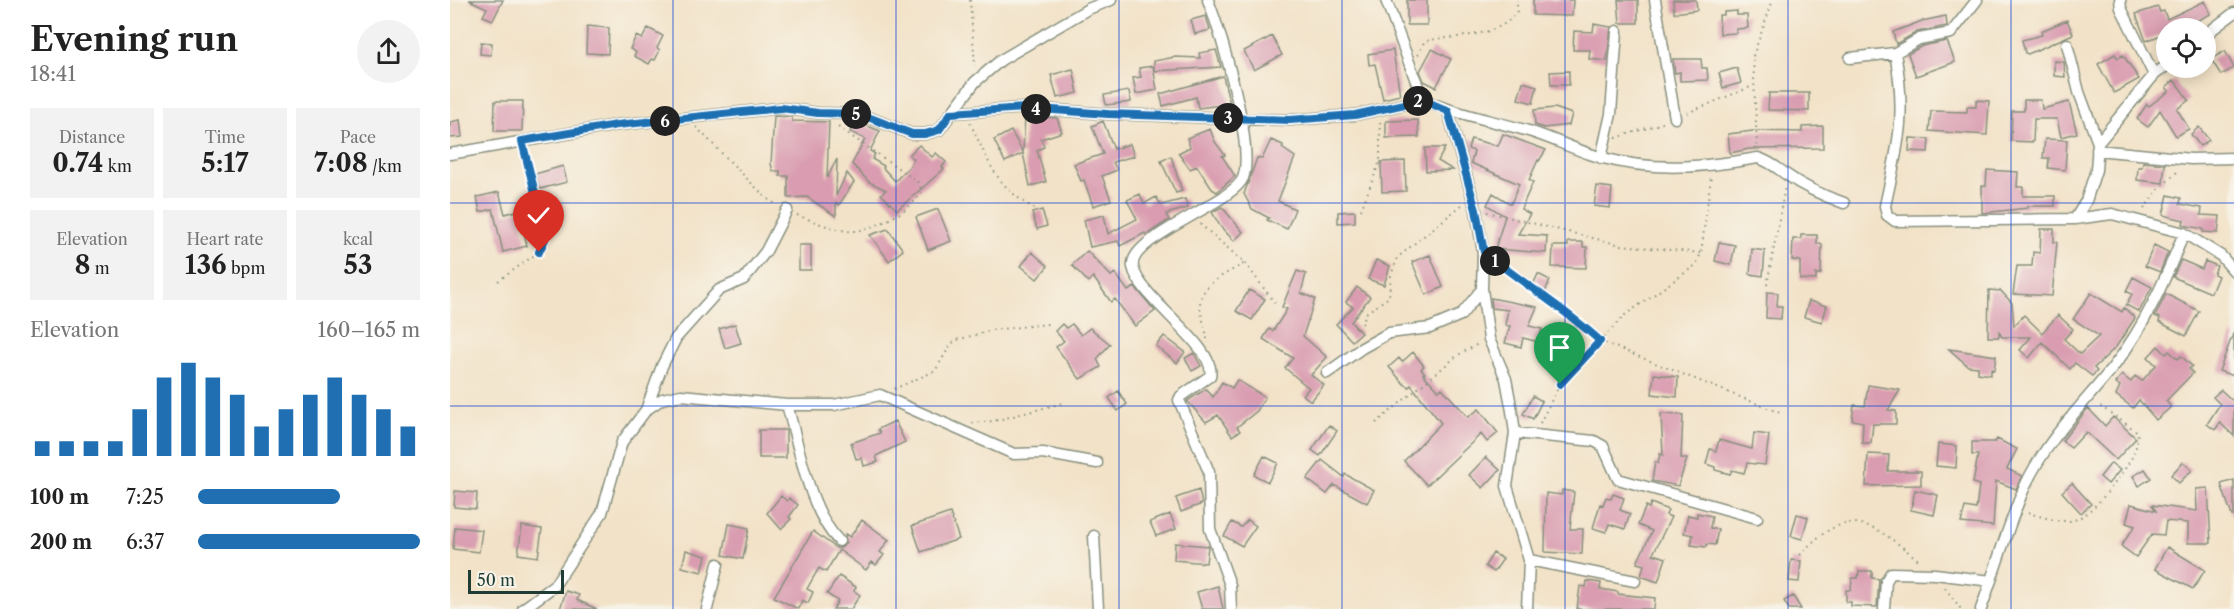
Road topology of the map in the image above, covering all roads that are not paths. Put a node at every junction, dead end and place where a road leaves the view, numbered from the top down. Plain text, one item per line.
1 (1111, 0) edge
2 (1208, 0) edge
3 (1386, 0) edge
4 (1655, 0) edge
5 (1977, 0) edge
6 (2120, 0) edge
7 (2234, 14) edge
8 (2216, 27) edge
9 (1617, 31) dead end
10 (2067, 44) dead end
11 (1895, 53) junction
12 (1850, 58) dead end
13 (2154, 75) joint
14 (1423, 100) junction
15 (1448, 111) junction
16 (951, 113) junction
17 (1241, 118) junction
18 (1675, 118) dead end
19 (2098, 146) junction
20 (450, 154) edge
21 (1601, 158) junction
22 (2234, 158) edge
23 (1844, 203) dead end
24 (787, 210) road end
25 (2075, 219) junction
26 (2184, 233) junction
27 (2234, 271) edge
28 (1482, 289) junction
29 (1327, 373) dead end
30 (787, 405) junction
31 (646, 410) junction
32 (1515, 433) junction
33 (1097, 463) dead end
34 (1757, 518) dead end
35 (1094, 536) dead end
36 (840, 541) dead end
37 (1529, 560) junction
38 (718, 564) dead end
39 (1991, 580) junction
40 (1635, 581) dead end
41 (523, 609) edge
42 (707, 609) edge
43 (1098, 609) edge
44 (1231, 609) edge
45 (1527, 609) edge
46 (1884, 609) edge
47 (1981, 609) edge

1 - 16 street
2 - 17 street
3 - 14 street
4 - 18 street
5 - 11 street
6 - 13 street
7 - 8 street
9 - 21 street
10 - 19 street
11 - 12 street
11 - 25 street
13 - 19 street
14 - 15 street
14 - 17 street
15 - 21 street
15 - 28 street
16 - 17 street
16 - 20 street
17 - 44 street
19 - 22 street
19 - 25 street
21 - 23 street
24 - 31 street
25 - 26 street
26 - 27 street
26 - 39 street
28 - 29 street
28 - 32 street
30 - 31 street
30 - 33 street
30 - 36 street
31 - 41 street
32 - 34 street
32 - 37 street
35 - 43 street
37 - 40 street
37 - 45 street
38 - 42 street
39 - 46 street
39 - 47 street

